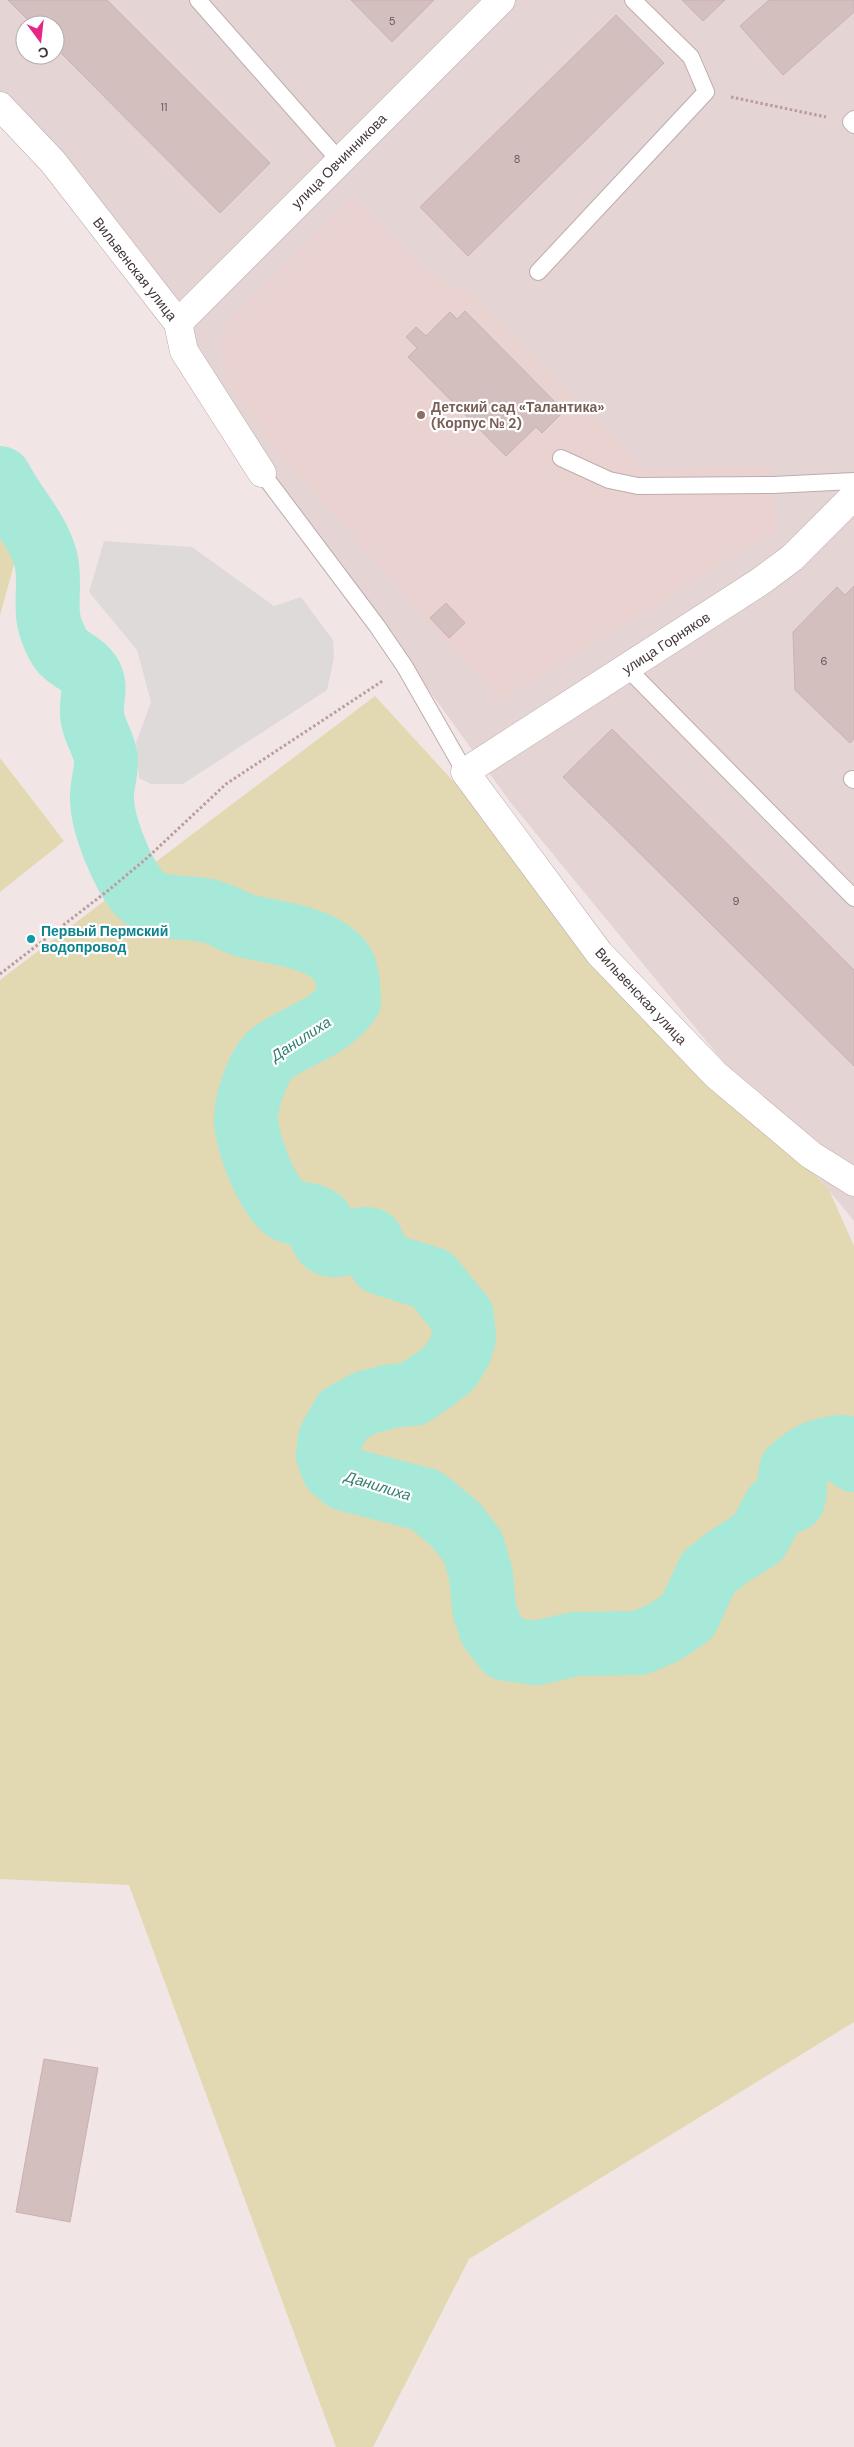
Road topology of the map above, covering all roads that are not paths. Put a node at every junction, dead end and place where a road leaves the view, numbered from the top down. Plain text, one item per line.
1 (198, 0) edge
2 (501, 0) edge
3 (633, 0) edge
4 (0, 106) edge
5 (339, 160) junction
6 (538, 272) dead end
7 (178, 323) junction
8 (562, 458) dead end
9 (262, 473) joint
10 (854, 481) edge
11 (854, 496) edge
12 (627, 668) junction
13 (465, 772) junction
14 (854, 898) edge
15 (854, 1182) edge

1 - 5 lane
2 - 5 street, улица Овчинникова
3 - 6 lane
4 - 7 street, Вильвенская улица
5 - 7 street, улица Овчинникова
7 - 9 street, Вильвенская улица
8 - 10 lane
9 - 13 lane
11 - 12 street, улица Горняков
12 - 13 street, улица Горняков
12 - 14 lane
13 - 15 street, Вильвенская улица

